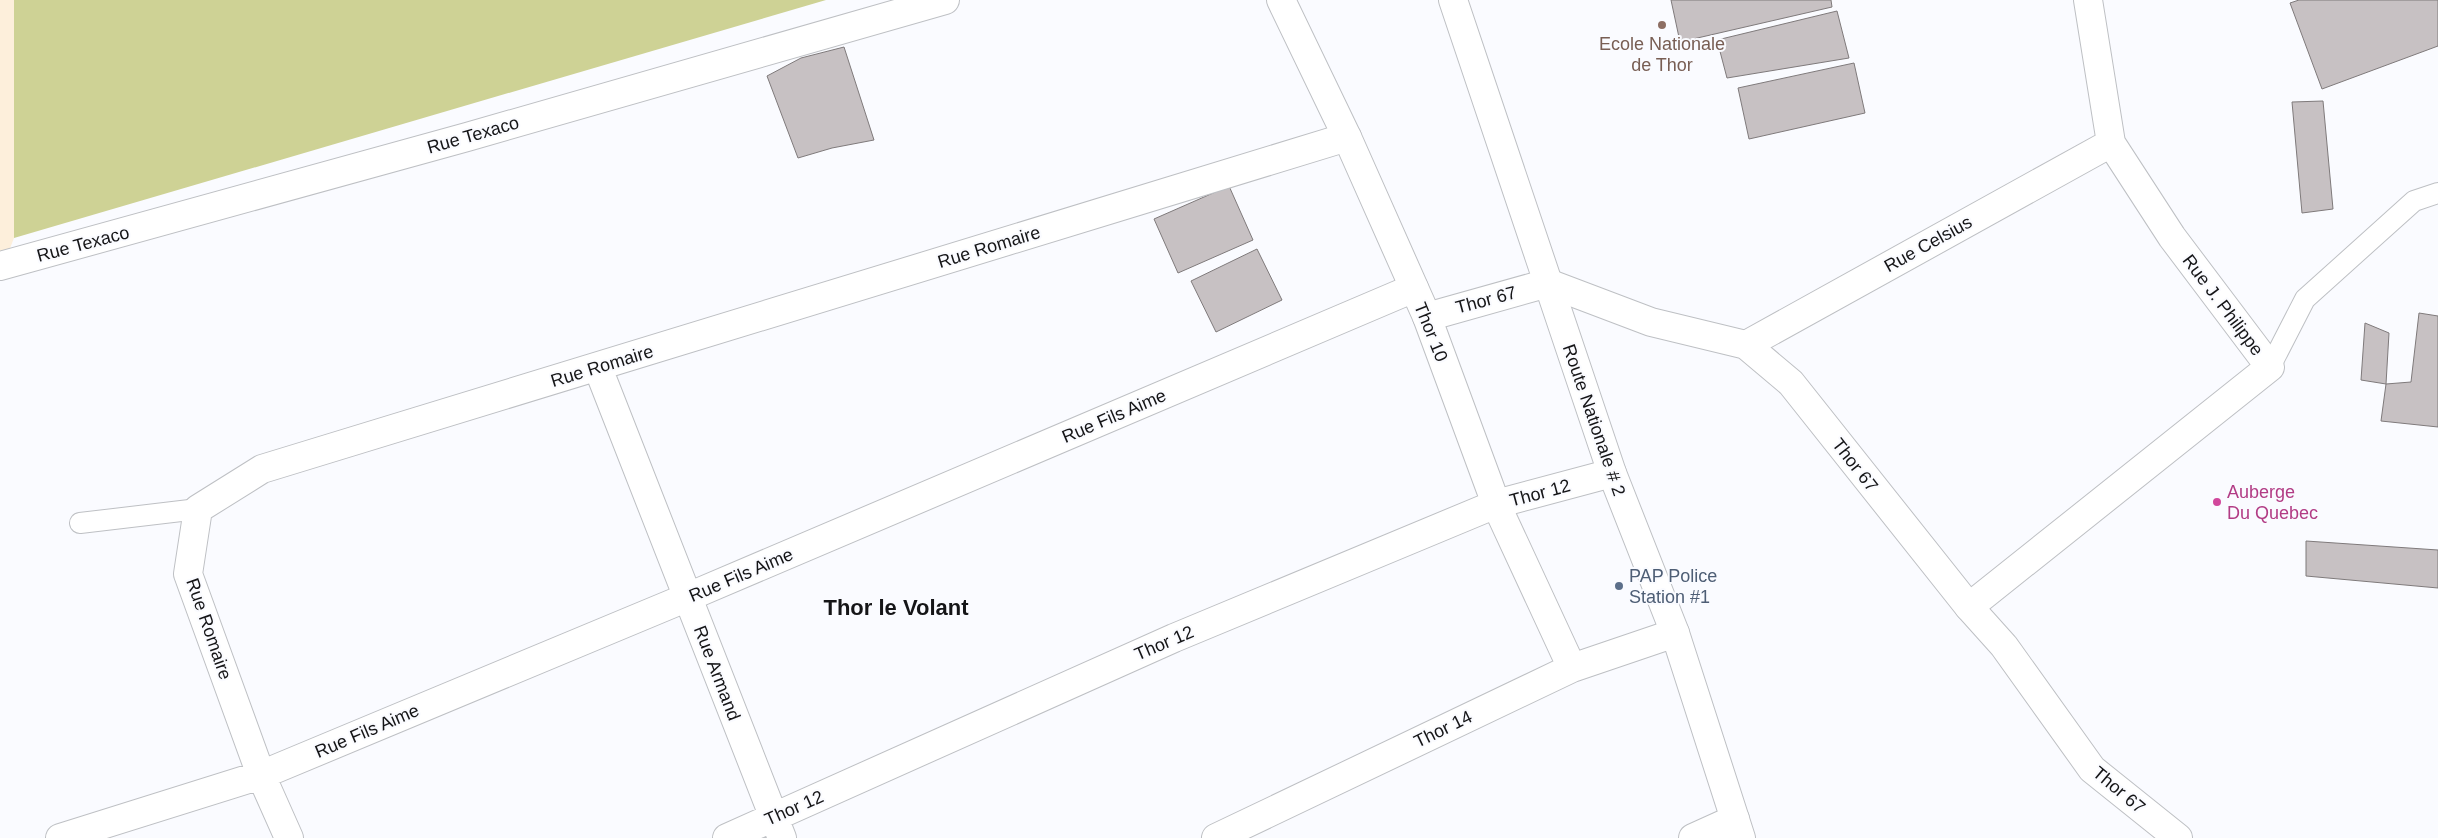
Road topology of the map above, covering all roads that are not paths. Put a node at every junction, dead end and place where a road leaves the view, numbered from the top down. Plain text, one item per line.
1 (945, 0) edge
2 (1281, 0) edge
3 (1453, 0) edge
4 (2088, 0) edge
5 (1347, 137) junction
6 (2112, 143) junction
7 (2438, 193) edge
8 (0, 266) edge
9 (1548, 283) junction
10 (1414, 288) junction
11 (1427, 317) junction
12 (1746, 345) junction
13 (2270, 367) junction
14 (598, 368) junction
15 (1612, 473) junction
16 (1496, 504) junction
17 (198, 509) junction
18 (80, 523) dead end
19 (688, 597) junction
20 (1969, 607) junction
21 (1675, 633) junction
22 (1572, 668) junction
23 (261, 776) junction
24 (777, 828) edge
25 (1738, 829) edge
26 (60, 838) edge
27 (289, 838) edge
28 (727, 838) edge
29 (1216, 838) edge
30 (1693, 838) edge
31 (2178, 838) edge

1 - 8 street, Rue Texaco
2 - 5 street, Thor 10
3 - 9 street, Route Nationale # 2
4 - 6 street, Rue J. Philippe
5 - 10 street, Thor 10
5 - 14 street, Rue Romaire
6 - 12 street, Rue Celsius
6 - 13 street, Rue J. Philippe
7 - 13 lane
9 - 11 street, Thor 67
9 - 12 street, Thor 67
9 - 15 street, Route Nationale # 2
10 - 11 street, Thor 10
10 - 19 street, Rue Fils Aime
11 - 16 street, Thor 10
12 - 20 street, Thor 67
13 - 20 street, Rue J. Philippe
14 - 17 street, Rue Romaire
14 - 19 street, Rue Armand
15 - 16 street, Thor 12
15 - 21 street, Route Nationale # 2
16 - 22 street, Thor 10
16 - 24 street, Thor 12
17 - 18 lane
17 - 23 street, Rue Romaire
19 - 23 street, Rue Fils Aime
19 - 24 street, Rue Armand
20 - 31 street, Thor 67
21 - 22 street, Thor 14
21 - 25 street, Route Nationale # 2
22 - 29 street, Thor 14
23 - 26 street, Rue Fils Aime
23 - 27 street, Rue Romaire
24 - 28 street, Thor 12
25 - 30 street

